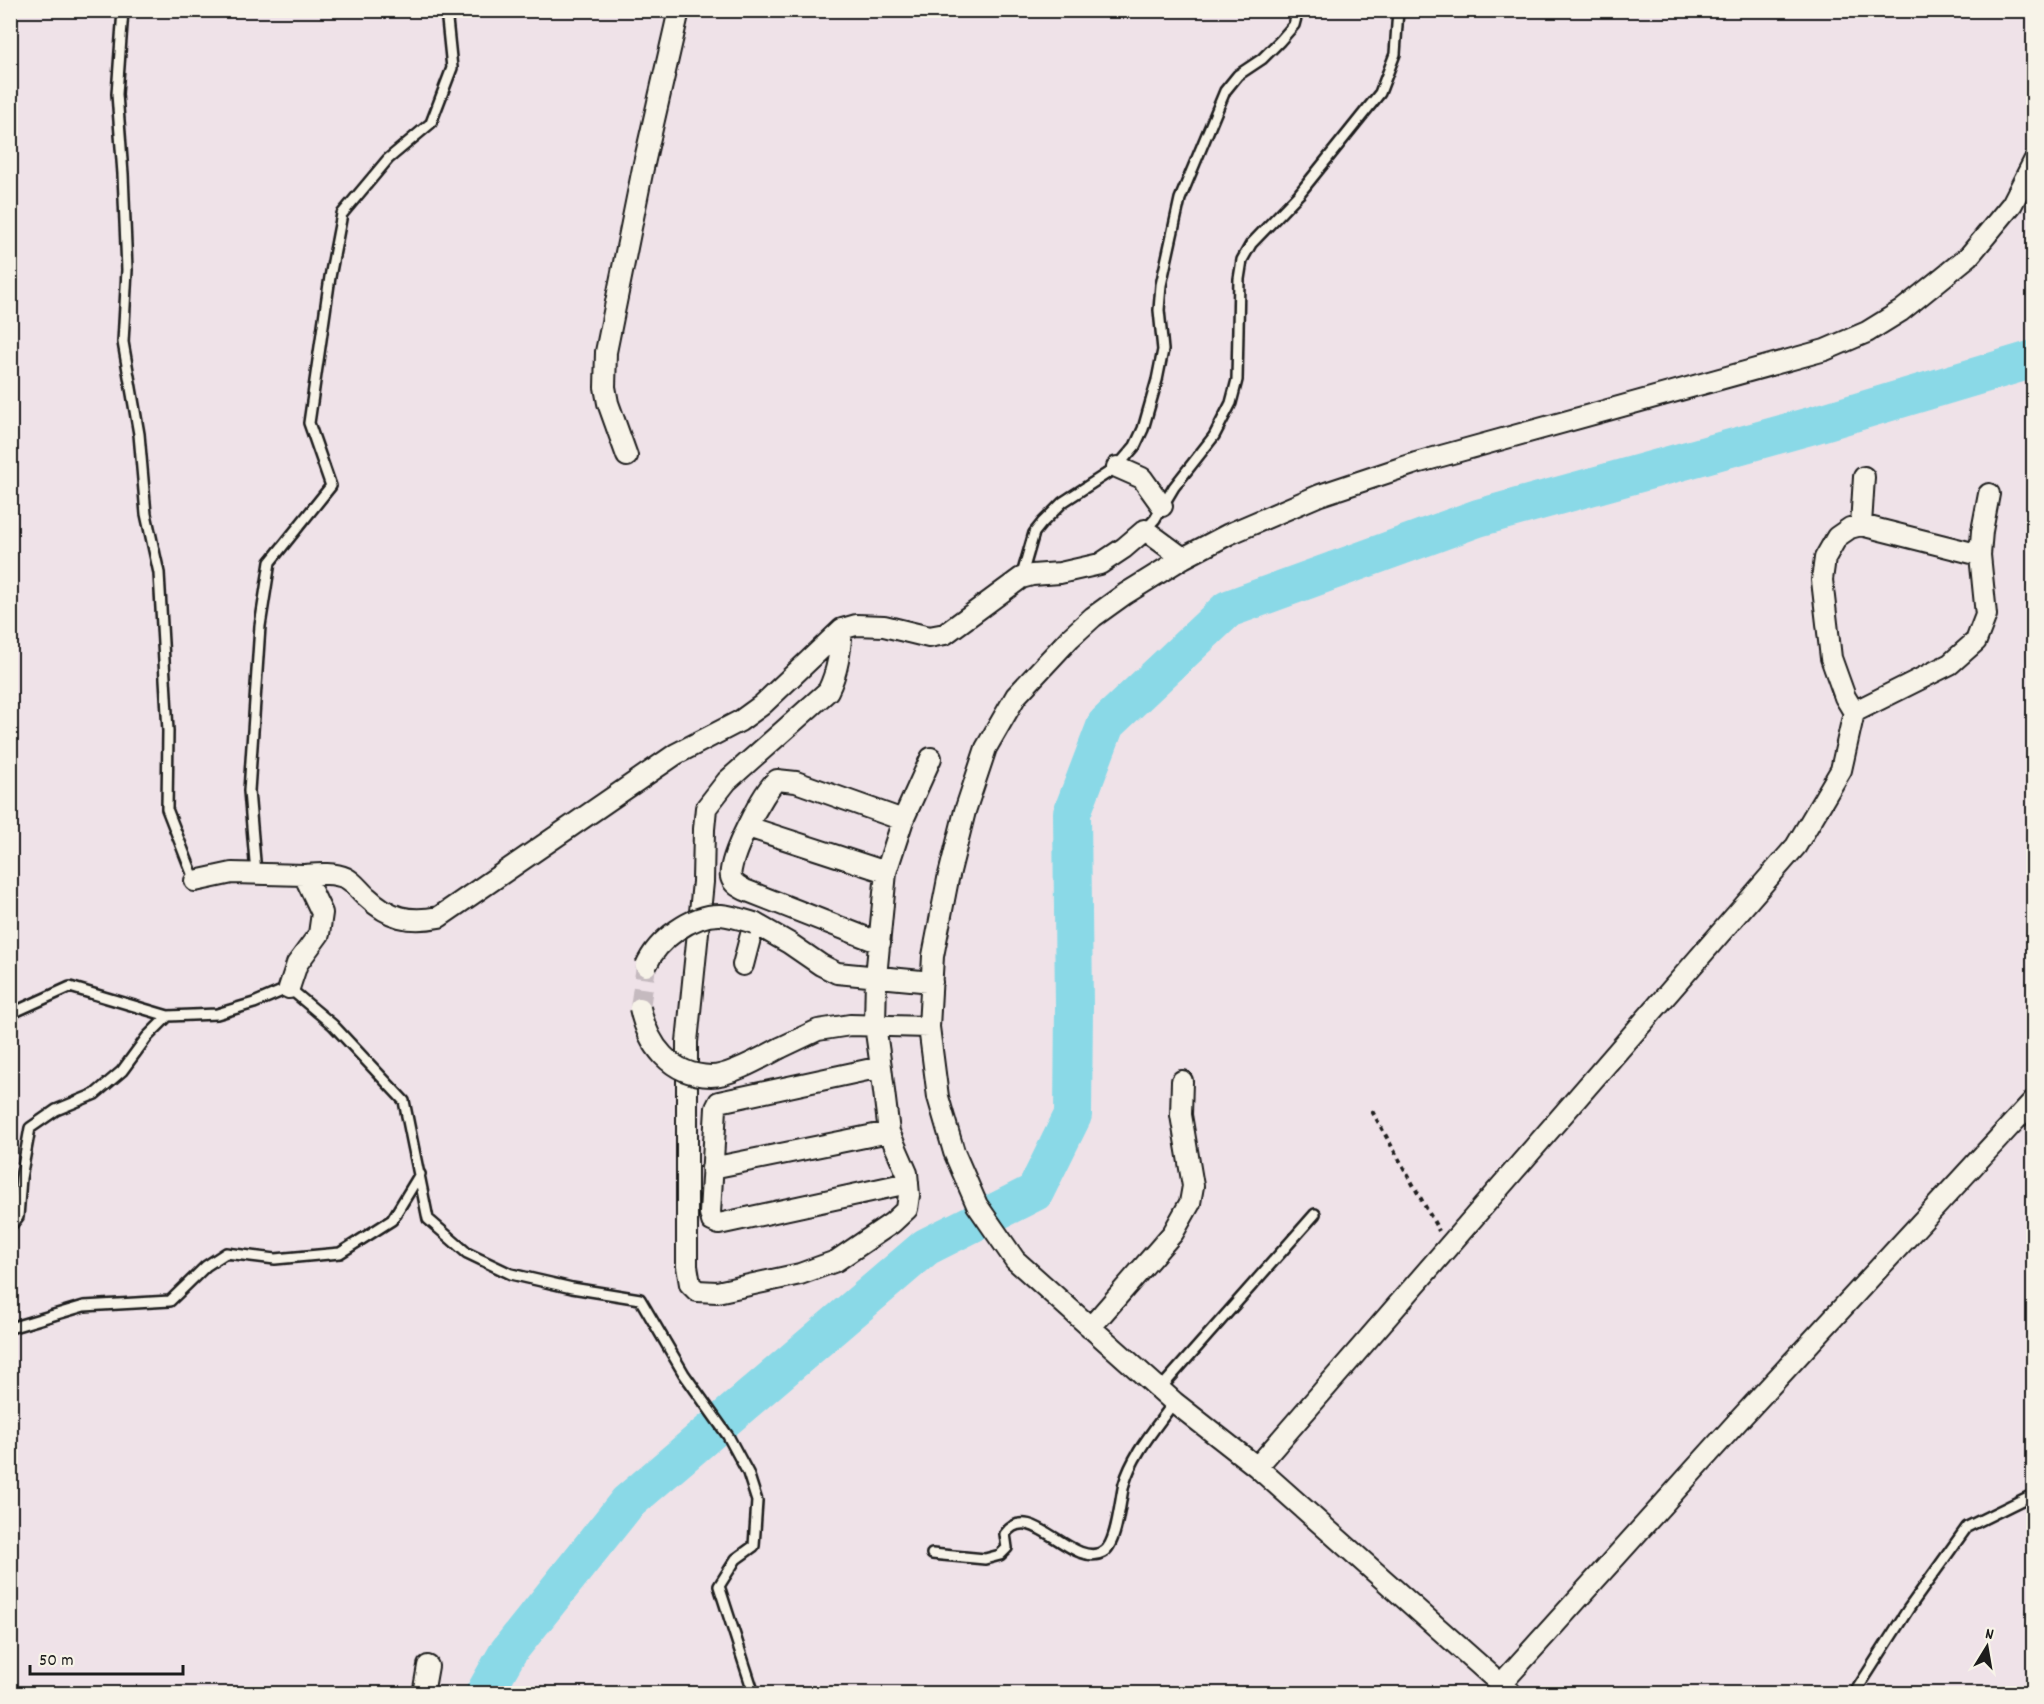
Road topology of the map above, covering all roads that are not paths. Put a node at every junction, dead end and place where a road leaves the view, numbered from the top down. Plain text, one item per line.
1 (123, 10) edge
2 (446, 10) edge
3 (679, 10) edge
4 (1298, 10) edge
5 (1398, 10) edge
6 (2034, 161) edge
7 (627, 456) dead end
8 (1117, 467) junction
9 (1864, 477) dead end
10 (1989, 494) dead end
11 (1162, 506) junction
12 (1861, 525) junction
13 (1145, 530) junction
14 (1980, 555) junction
15 (1183, 558) junction
16 (1021, 578) junction
17 (842, 629) junction
18 (1854, 711) junction
19 (931, 758) dead end
20 (903, 820) junction
21 (748, 827) junction
22 (886, 872) junction
23 (256, 873) junction
24 (304, 875) junction
25 (195, 881) joint
26 (754, 923) junction
27 (880, 943) junction
28 (743, 965) dead end
29 (646, 966) tunnel mouth
30 (876, 977) junction
31 (932, 982) junction
32 (289, 988) junction
33 (640, 1008) tunnel mouth
34 (10, 1014) edge
35 (168, 1016) junction
36 (875, 1025) junction
37 (929, 1027) junction
38 (881, 1067) junction
39 (1182, 1081) dead end
40 (2034, 1100) edge
41 (889, 1132) junction
42 (712, 1168) junction
43 (420, 1174) junction
44 (908, 1182) junction
45 (1315, 1214) dead end
46 (10, 1227) edge
47 (10, 1328) edge
48 (1090, 1328) junction
49 (1167, 1396) junction
50 (1257, 1467) junction
51 (2034, 1494) edge
52 (932, 1554) dead end
53 (428, 1666) dead end
54 (1506, 1689) edge
55 (750, 1691) edge
56 (423, 1694) edge
57 (1854, 1694) edge

1 - 25 lane
2 - 23 lane
3 - 7 street
4 - 8 lane
5 - 11 lane
6 - 15 street
8 - 11 street
8 - 16 lane
9 - 12 street
10 - 14 street
11 - 13 lane
12 - 14 street
12 - 18 street
13 - 15 street
13 - 16 street
14 - 18 street
15 - 31 street
16 - 17 street
17 - 24 street
17 - 44 street
18 - 50 street
19 - 20 street
20 - 21 street
20 - 22 street
21 - 22 street
21 - 27 street
22 - 27 street
23 - 24 street
23 - 25 street
24 - 32 street
26 - 28 street
26 - 29 street, bridge
26 - 30 street
27 - 30 street
30 - 31 street
30 - 36 street
31 - 37 street
32 - 35 lane
32 - 43 lane
33 - 36 street, bridge
34 - 35 lane
35 - 46 lane
36 - 37 street
36 - 38 street
37 - 48 street
38 - 41 street
38 - 42 street
39 - 48 street
40 - 54 street
41 - 42 street
41 - 44 street
42 - 44 street
43 - 47 lane
43 - 55 lane
45 - 49 lane
48 - 49 street
49 - 50 street
49 - 52 lane
50 - 54 street
51 - 57 lane
53 - 56 street

